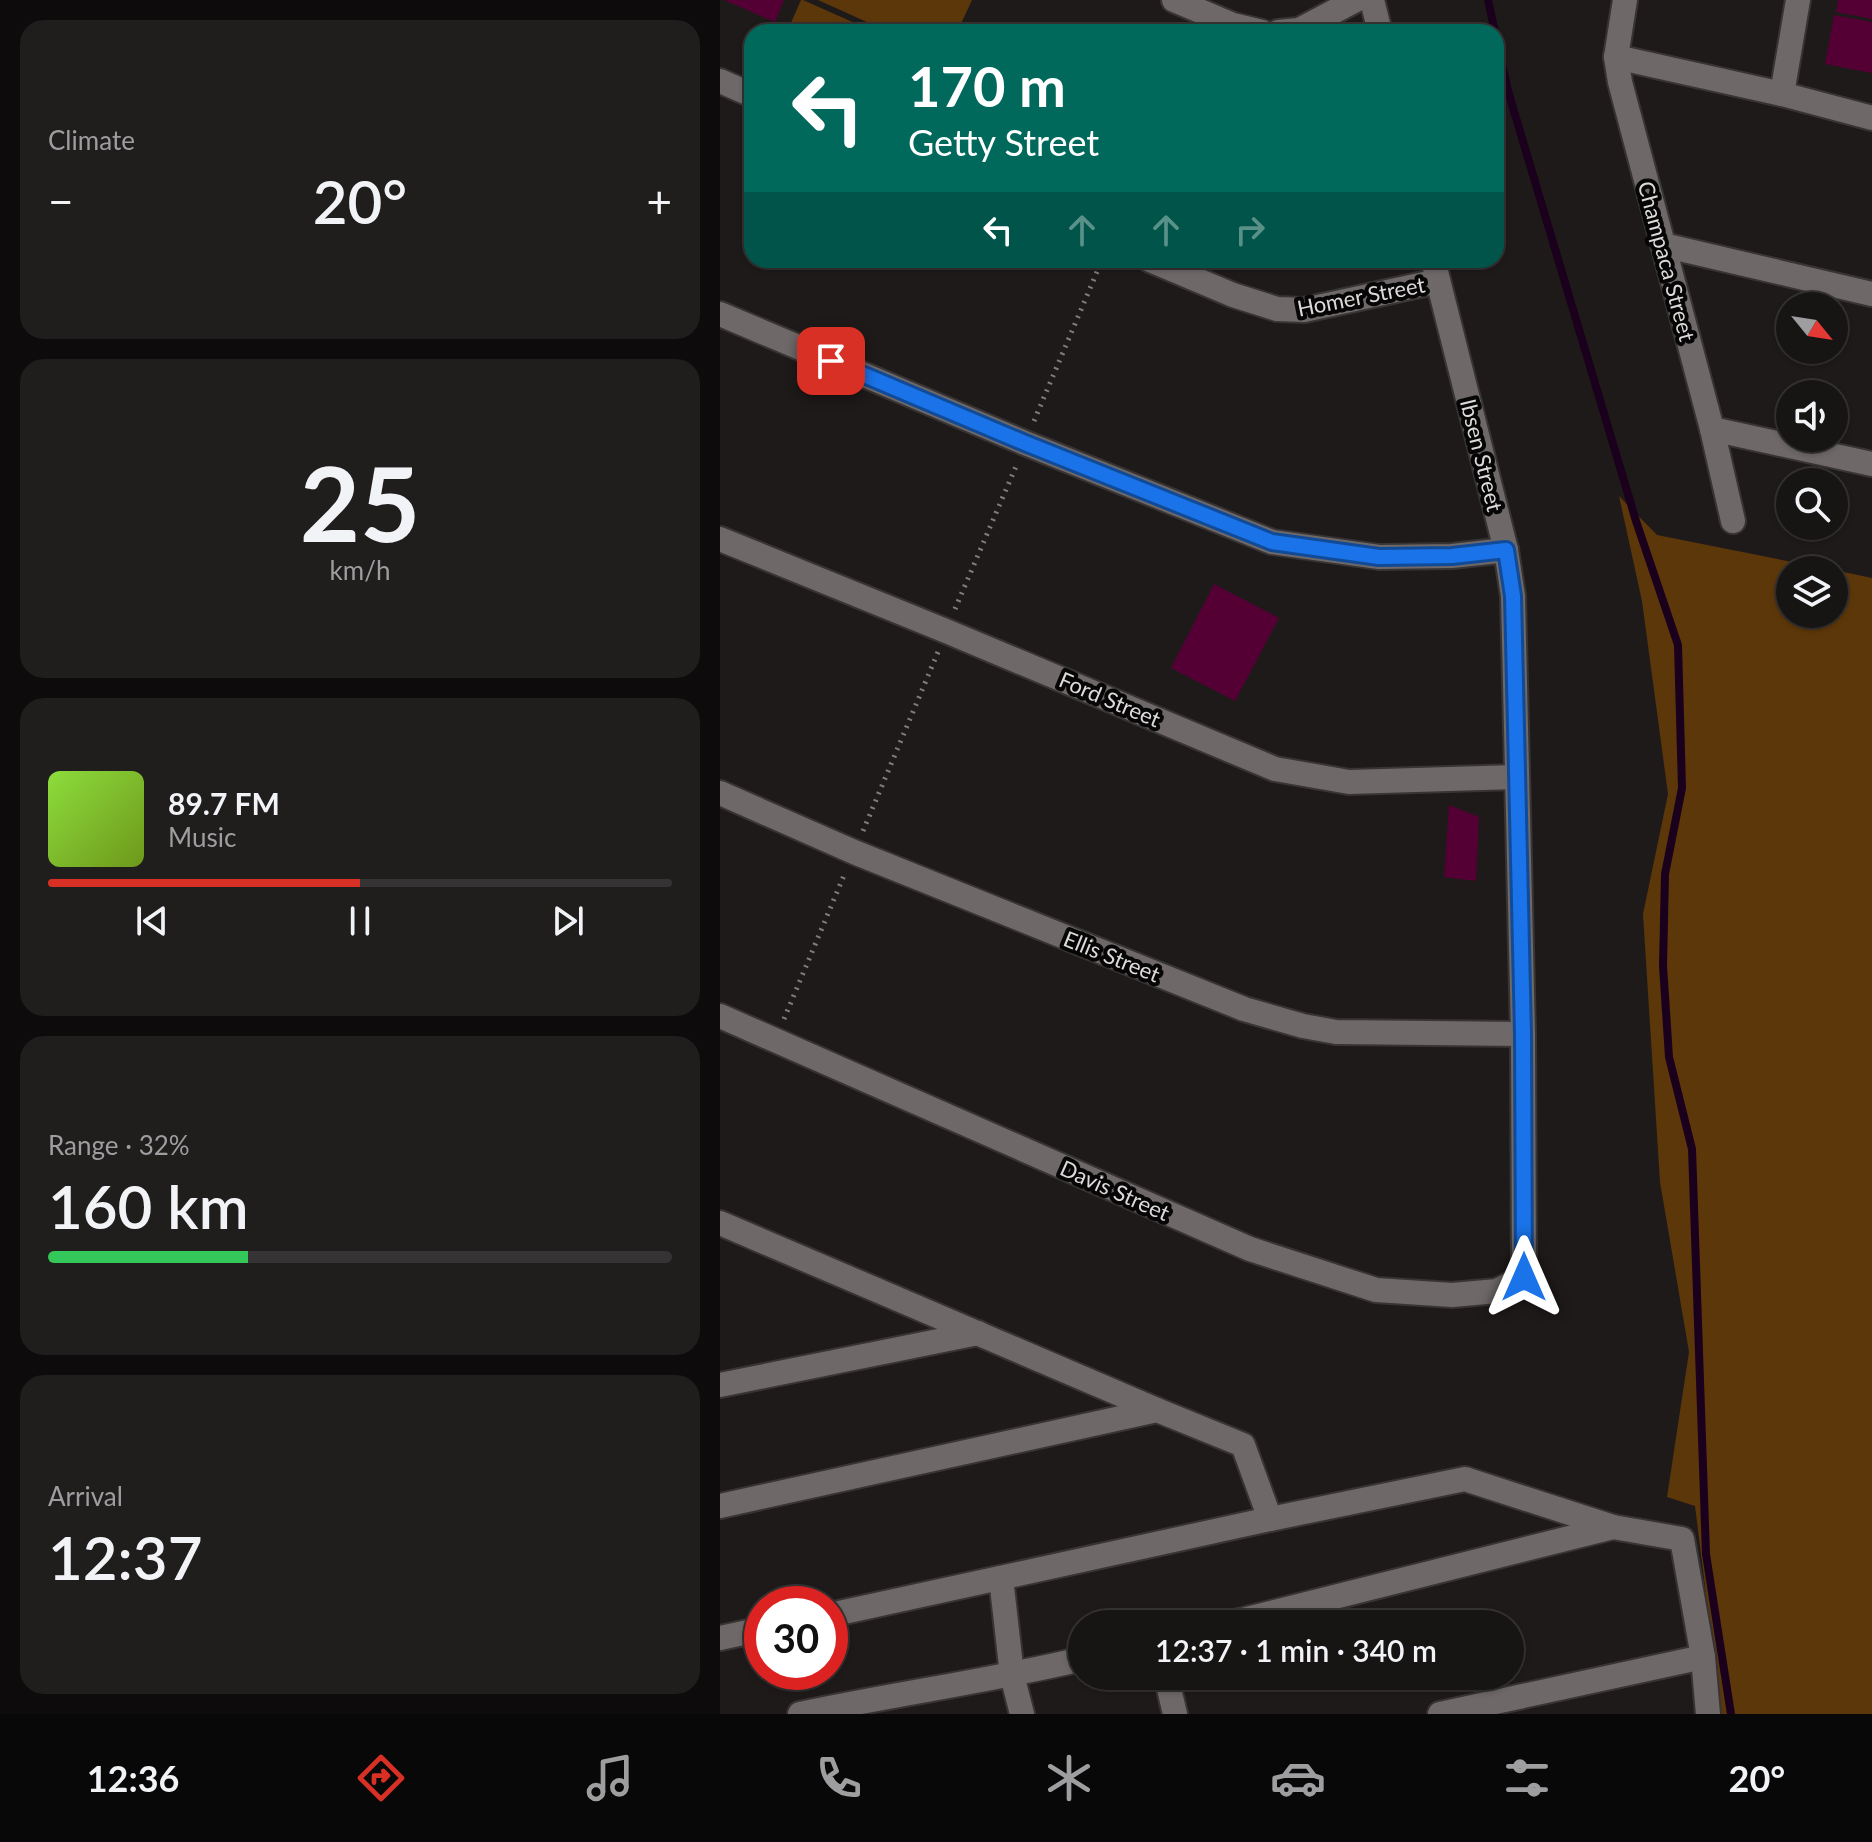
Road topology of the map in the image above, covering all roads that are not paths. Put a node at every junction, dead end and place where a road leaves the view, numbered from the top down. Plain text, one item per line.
1 (1174, 0) edge
2 (1356, 0) edge
3 (1372, 0) edge
4 (1625, 0) edge
5 (1798, 0) edge
6 (1231, 24) edge
7 (1310, 24) edge
8 (1378, 24) edge
9 (1616, 57) junction
10 (720, 81) edge
11 (744, 92) edge
12 (1782, 94) junction
13 (1872, 118) edge
14 (1663, 245) junction
15 (1169, 268) edge
16 (1436, 271) edge
17 (1872, 294) edge
18 (720, 314) edge
19 (1712, 429) junction
20 (1872, 464) edge
21 (1733, 521) dead end
22 (720, 539) edge
23 (1506, 550) junction
24 (1516, 777) junction
25 (720, 793) edge
26 (720, 1016) edge
27 (1523, 1034) junction
28 (720, 1223) edge
29 (1524, 1277) joint
30 (978, 1333) junction
31 (720, 1385) edge
32 (1157, 1410) junction
33 (720, 1506) edge
34 (1270, 1519) junction
35 (1613, 1527) junction
36 (1001, 1578) junction
37 (1283, 1610) edge
38 (848, 1611) edge
39 (744, 1633) edge
40 (720, 1638) edge
41 (1703, 1657) junction
42 (1068, 1662) edge
43 (1012, 1675) junction
44 (1169, 1690) edge
45 (872, 1707) edge
46 (800, 1714) edge
47 (1022, 1714) edge
48 (1175, 1714) edge
49 (1440, 1714) edge
50 (1708, 1714) edge

1 - 6 street
2 - 7 street
3 - 8 street
4 - 9 street, Champaca Street
5 - 12 street
9 - 12 street
9 - 14 street, Champaca Street
10 - 11 street
12 - 13 street
14 - 17 street
14 - 19 street, Champaca Street
15 - 16 street, Homer Street
16 - 23 street, Ibsen Street
18 - 23 street
19 - 20 street
19 - 21 street, Champaca Street
22 - 24 street, Ford Street
23 - 24 street, Ibsen Street
24 - 27 street, Ibsen Street
25 - 27 street, Ellis Street
26 - 29 street, Davis Street
27 - 29 street, Ibsen Street
28 - 30 street
30 - 31 street
30 - 32 street
32 - 33 street
32 - 34 street
34 - 35 street
34 - 36 street
35 - 37 street
35 - 41 street
36 - 38 street
36 - 43 street
39 - 40 street
41 - 49 street
41 - 50 street
42 - 43 street
43 - 45 street
43 - 47 street
44 - 48 street
45 - 46 street

